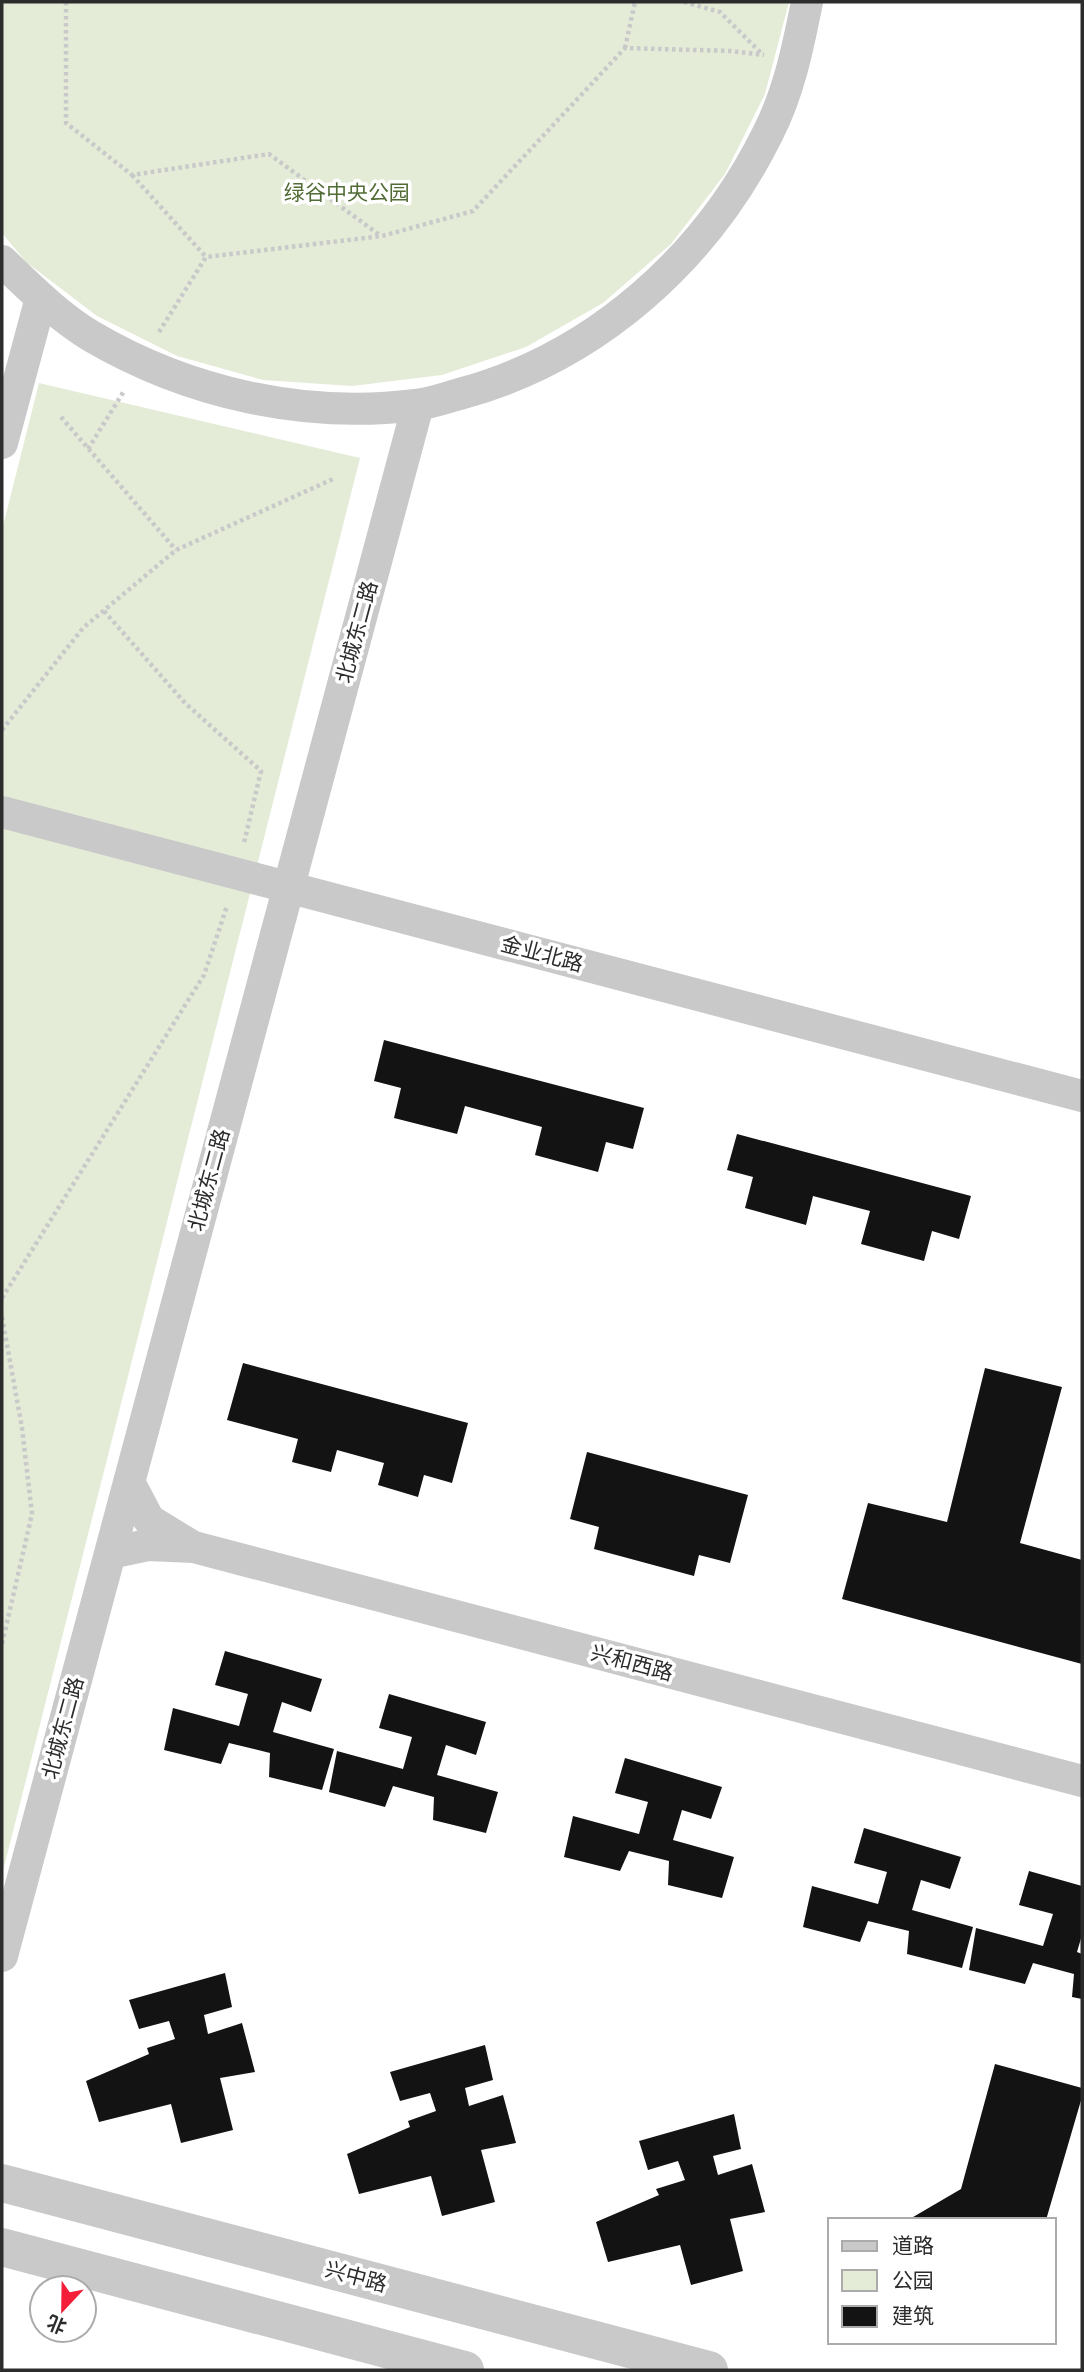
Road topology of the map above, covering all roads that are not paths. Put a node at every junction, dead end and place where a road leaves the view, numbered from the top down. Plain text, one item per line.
1 (807, 2) edge
2 (2, 261) edge
3 (41, 298) junction
4 (418, 405) junction
5 (2, 443) edge
6 (2, 812) edge
7 (288, 887) junction
8 (1082, 1096) edge
9 (129, 1482) junction
10 (194, 1547) junction
11 (110, 1553) junction
12 (1078, 1778) edge
13 (2, 1956) edge
14 (2, 2183) edge
15 (2, 2248) edge
16 (465, 2370) edge
17 (709, 2370) edge

1 - 4 street
2 - 3 street
3 - 4 street
3 - 5 street
4 - 7 street, 北城东二路
6 - 7 street, 金业北路
7 - 8 street, 金业北路
7 - 9 street, 北城东二路
9 - 10 street
9 - 11 street, 北城东二路
10 - 11 street
10 - 12 street, 兴和西路
11 - 13 street, 北城东二路
14 - 17 street, 兴中路
15 - 16 street

